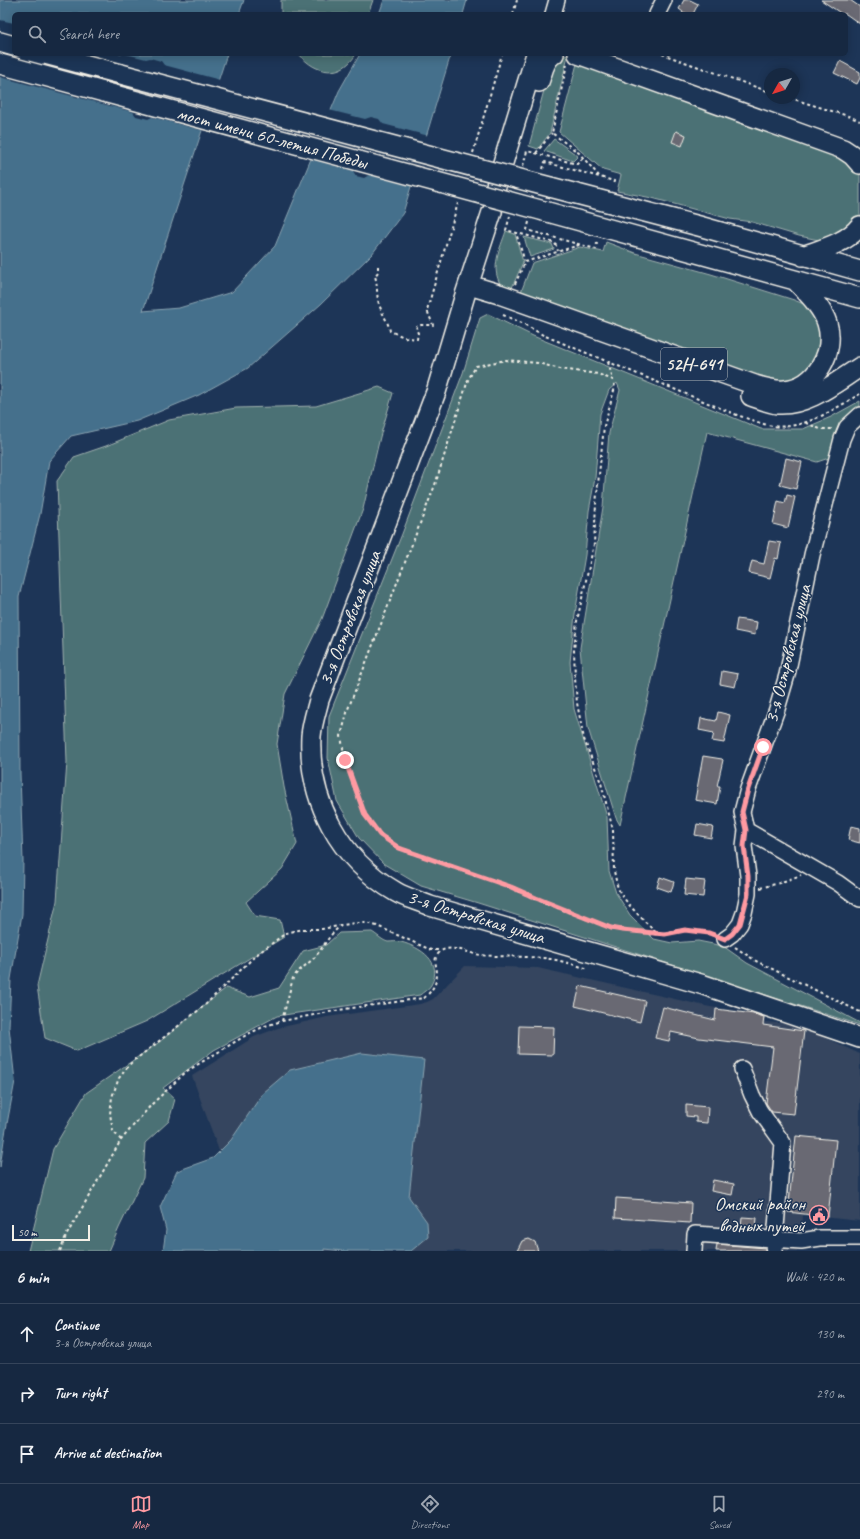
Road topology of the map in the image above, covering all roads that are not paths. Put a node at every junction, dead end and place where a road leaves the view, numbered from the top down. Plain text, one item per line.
1 (557, 0) edge
2 (664, 0) edge
3 (554, 12) edge
4 (658, 12) edge
5 (0, 42) edge
6 (12, 45) edge
7 (53, 56) edge
8 (535, 56) edge
9 (621, 56) edge
10 (567, 57) edge
11 (0, 64) edge
12 (860, 146) edge
13 (515, 156) tunnel mouth
14 (860, 164) edge
15 (860, 226) edge
16 (803, 256) junction
17 (860, 271) edge
18 (796, 281) junction
19 (467, 290) junction
20 (860, 298) edge
21 (860, 367) edge
22 (860, 414) edge
23 (746, 830) junction
24 (860, 899) edge
25 (725, 939) road end
26 (860, 1038) edge
27 (742, 1069) dead end
28 (860, 1238) edge
29 (775, 1245) edge
30 (820, 1245) edge
31 (694, 1251) edge

1 - 3 street
2 - 4 street
5 - 6 main road
7 - 16 main road, мост имени 60-летия Победы, bridge
8 - 19 main road, 3-я Островская улица
9 - 12 main road
10 - 13 main road
10 - 14 main road
11 - 18 main road, мост имени 60-летия Победы, bridge
15 - 16 main road
16 - 17 main road, мост имени 60-летия Победы
18 - 19 main road, 52Н-641
18 - 20 main road, мост имени 60-летия Победы
19 - 21 main road, 52Н-641
19 - 26 main road, 3-я Островская улица
22 - 23 street, 3-я Островская улица
23 - 24 street
23 - 25 street, 3-я Островская улица
27 - 29 street
28 - 30 street
29 - 30 street
29 - 31 street

